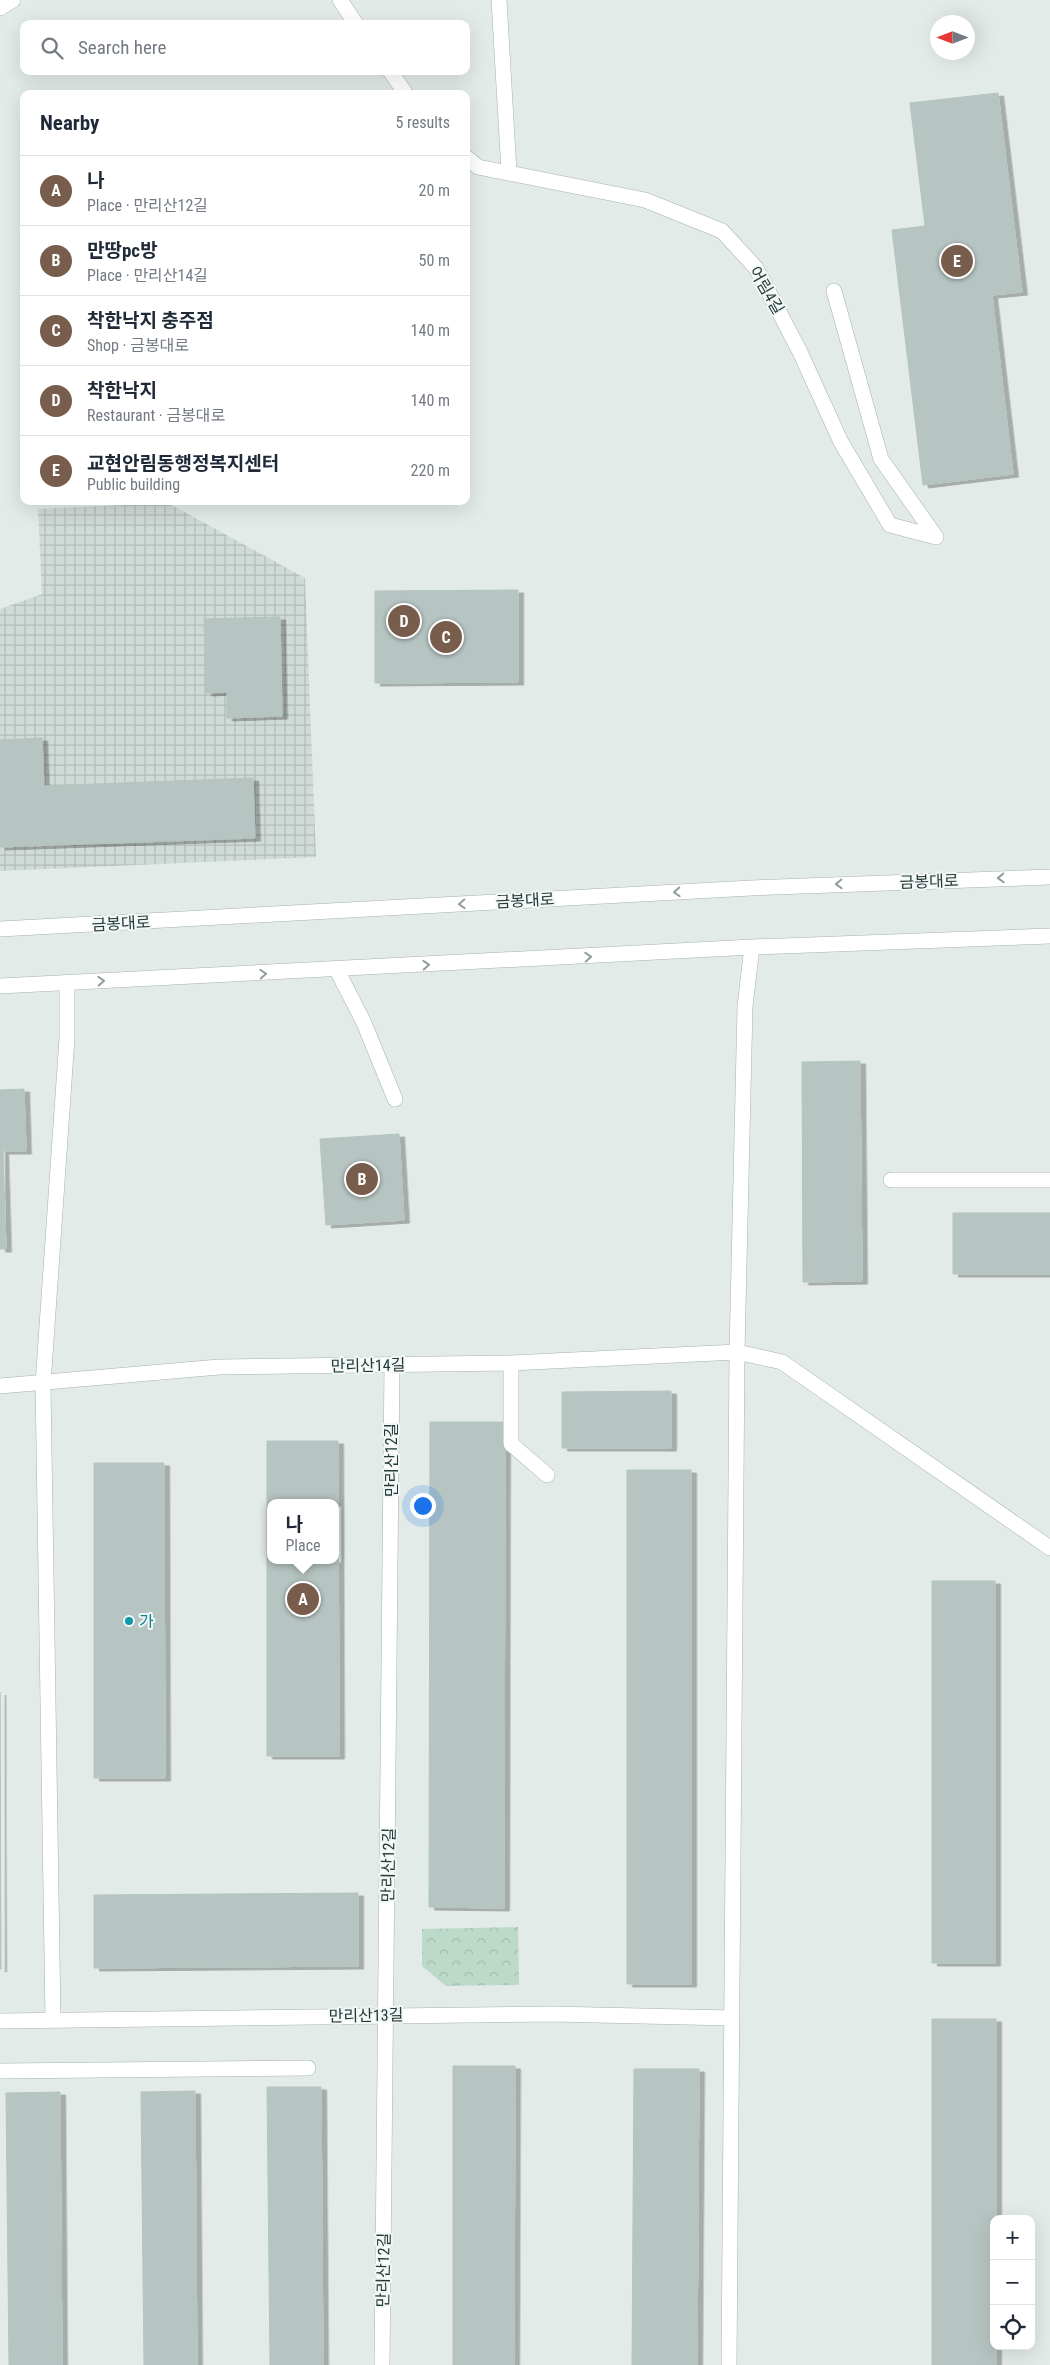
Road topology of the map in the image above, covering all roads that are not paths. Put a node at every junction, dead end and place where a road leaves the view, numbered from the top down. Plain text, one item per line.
1 (13, 0) edge
2 (340, 0) edge
3 (499, 0) edge
4 (0, 8) edge
5 (353, 20) edge
6 (393, 75) edge
7 (403, 90) edge
8 (470, 160) edge
9 (509, 172) junction
10 (834, 290) dead end
11 (1050, 876) edge
12 (0, 929) edge
13 (1050, 936) edge
14 (752, 948) junction
15 (336, 970) junction
16 (67, 983) junction
17 (0, 986) edge
18 (395, 1099) dead end
19 (891, 1180) dead end
20 (1050, 1180) edge
21 (737, 1352) junction
22 (511, 1363) junction
23 (392, 1364) junction
24 (44, 1384) junction
25 (0, 1386) edge
26 (547, 1475) dead end
27 (1050, 1548) edge
28 (385, 2015) junction
29 (731, 2018) junction
30 (53, 2019) junction
31 (0, 2021) edge
32 (308, 2068) dead end
33 (0, 2071) edge
34 (382, 2365) edge
35 (729, 2365) edge

1 - 4 street
2 - 5 street
3 - 9 street
6 - 7 street
8 - 9 street, 어림4길
9 - 10 street, 어림4길
11 -> 12 street, 금봉대로
13 - 14 street
15 -> 14 street
14 - 21 street
16 -> 15 street
15 - 18 street
16 - 17 street
16 - 24 street
19 - 20 street
21 - 22 street, 만리산14길
21 - 27 street, 만리산14길
21 - 29 street
22 - 23 street, 만리산14길
22 - 26 street
23 - 24 street, 만리산14길
23 - 28 street, 만리산12길
24 - 25 street, 만리산14길
24 - 30 street
28 - 29 street, 만리산13길
28 - 30 street, 만리산13길
28 - 34 street, 만리산12길
29 - 35 street
30 - 31 street, 만리산13길
32 - 33 street

